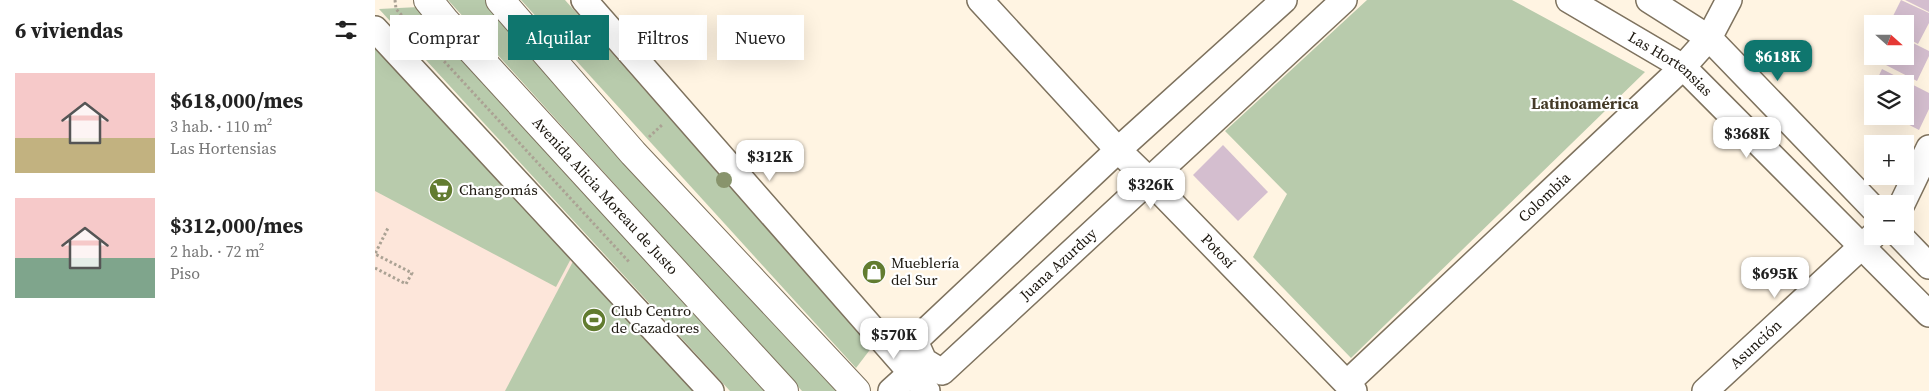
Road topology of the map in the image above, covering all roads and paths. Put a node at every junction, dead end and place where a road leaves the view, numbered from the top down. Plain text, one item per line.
1 (395, 0) edge
2 (428, 0) edge
3 (500, 0) edge
4 (585, 0) edge
5 (980, 0) edge
6 (1284, 0) edge
7 (1344, 0) edge
8 (1569, 0) edge
9 (1649, 0) edge
10 (1729, 0) edge
11 (375, 29) edge
12 (1709, 38) junction
13 (1683, 67) junction
14 (669, 118) dead end
15 (647, 139) dead end
16 (1929, 148) edge
17 (1118, 150) junction
18 (1150, 180) junction
19 (1906, 195) edge
20 (1864, 199) edge
21 (388, 228) dead end
22 (1864, 237) edge
23 (1864, 245) edge
24 (1871, 245) edge
25 (1909, 245) edge
26 (1929, 266) edge
27 (375, 268) edge
28 (635, 268) dead end
29 (1929, 314) edge
30 (917, 367) junction
31 (1350, 387) edge
32 (711, 391) edge
33 (784, 391) edge
34 (856, 391) edge
35 (891, 391) edge
36 (927, 391) edge
37 (1705, 391) edge

1 - 28 path
2 - 33 main road, Avenida Alicia Moreau de Justo
3 - 34 main road
4 - 30 street
5 - 17 street, Potosí
6 - 17 street
7 - 18 street, Juana Azurduy
8 - 13 street, Las Hortensias
9 - 12 street
10 - 12 street, Colombia
11 - 32 street
12 - 13 street, Colombia
12 - 20 street
13 - 22 street, Las Hortensias
13 - 31 street, Colombia
14 - 15 path
16 - 19 street
17 - 18 street, Potosí
17 - 30 street
18 - 30 street, Juana Azurduy
18 - 31 street, Potosí
21 - 27 path
23 - 37 street, Asunción
24 - 29 street, Las Hortensias
25 - 26 street
30 - 35 street
30 - 36 street

